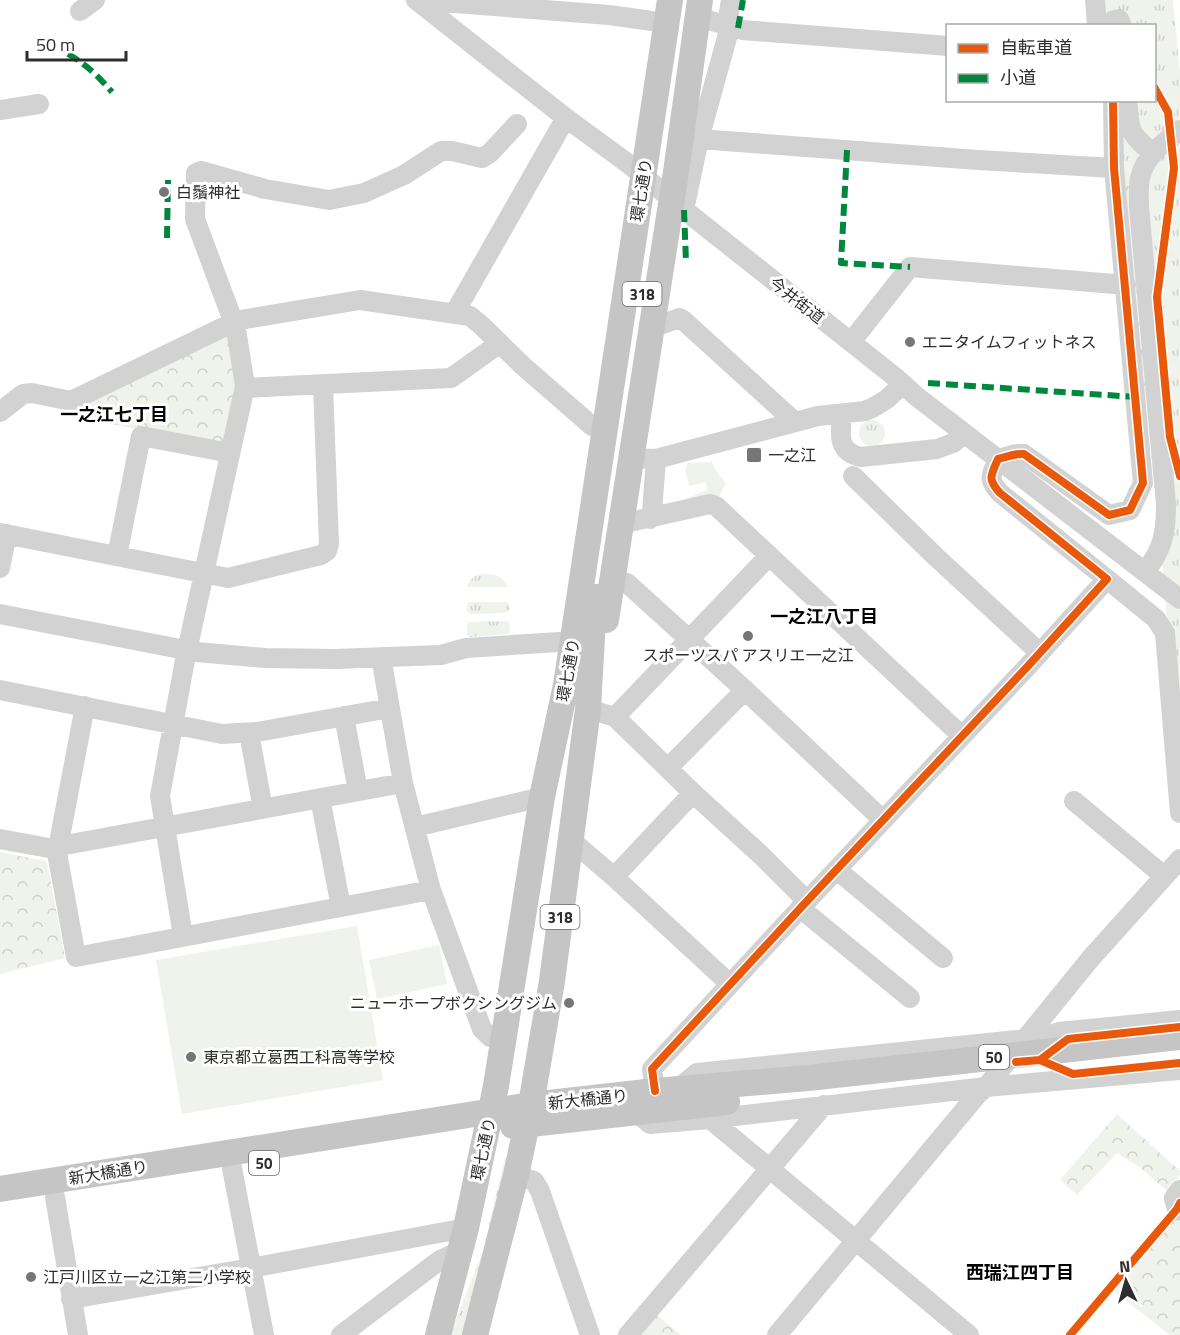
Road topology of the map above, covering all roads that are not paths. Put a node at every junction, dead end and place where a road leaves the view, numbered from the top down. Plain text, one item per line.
1 (670, 0) edge
2 (731, 0) edge
3 (743, 0) edge
4 (1095, 0) edge
5 (423, 6) edge
6 (695, 6) edge
7 (653, 10) edge
8 (1097, 24) edge
9 (733, 26) junction
10 (946, 46) edge
11 (1102, 102) edge
12 (1113, 102) edge
13 (1127, 102) edge
14 (39, 104) dead end
15 (0, 110) edge
16 (567, 119) junction
17 (516, 124) dead end
18 (1180, 130) edge
19 (699, 138) junction
20 (1157, 148) junction
21 (630, 165) junction
22 (1114, 168) junction
23 (678, 205) junction
24 (1126, 285) junction
25 (454, 314) junction
26 (234, 322) junction
27 (650, 329) junction
28 (851, 342) junction
29 (500, 344) junction
30 (903, 384) junction
31 (323, 385) junction
32 (245, 388) junction
33 (0, 412) edge
34 (842, 414) junction
35 (795, 422) junction
36 (592, 426) junction
37 (964, 434) junction
38 (230, 453) junction
39 (631, 458) junction
40 (656, 459) junction
41 (998, 459) junction
42 (853, 476) dead end
43 (650, 519) junction
44 (621, 524) junction
45 (3, 534) edge
46 (117, 556) junction
47 (769, 556) junction
48 (0, 568) edge
49 (1145, 572) junction
50 (205, 573) junction
51 (1107, 579) junction
52 (597, 586) junction
53 (1179, 598) edge
54 (0, 614) edge
55 (688, 639) junction
56 (559, 642) junction
57 (188, 650) junction
58 (1040, 653) junction
59 (381, 657) junction
60 (0, 690) edge
61 (745, 690) junction
62 (85, 706) junction
63 (390, 708) junction
64 (588, 710) junction
65 (344, 716) junction
66 (615, 717) junction
67 (173, 724) junction
68 (249, 733) junction
69 (963, 736) junction
70 (668, 768) junction
71 (403, 783) junction
72 (358, 791) junction
73 (693, 793) junction
74 (543, 797) junction
75 (320, 798) junction
76 (1074, 801) dead end
77 (263, 809) junction
78 (1180, 813) edge
79 (883, 820) junction
80 (415, 826) junction
81 (164, 827) junction
82 (0, 838) edge
83 (571, 840) junction
84 (58, 846) junction
85 (1180, 859) edge
86 (837, 870) junction
87 (1164, 876) junction
88 (614, 877) junction
89 (431, 890) junction
90 (804, 904) junction
91 (341, 907) junction
92 (183, 936) junction
93 (943, 958) dead end
94 (730, 984) junction
95 (910, 998) dead end
96 (1180, 1020) edge
97 (1180, 1037) edge
98 (504, 1039) junction
99 (1025, 1039) junction
100 (1180, 1053) edge
101 (1180, 1070) edge
102 (986, 1088) junction
103 (667, 1090) junction
104 (814, 1092) junction
105 (636, 1112) junction
106 (510, 1119) junction
107 (710, 1119) junction
108 (232, 1168) junction
109 (769, 1169) junction
110 (516, 1175) junction
111 (0, 1189) edge
112 (55, 1197) junction
113 (0, 1205) edge
114 (463, 1240) junction
115 (856, 1240) junction
116 (251, 1268) junction
117 (71, 1299) junction
118 (346, 1333) edge
119 (78, 1335) edge
120 (264, 1335) edge
121 (440, 1335) edge
122 (475, 1335) edge
123 (590, 1335) edge
124 (628, 1335) edge
125 (777, 1335) edge
126 (969, 1335) edge

1 - 52 main road, 環七通り / 318
2 - 9 street
3 - 9 street
4 - 8 street
5 - 7 street
5 - 16 street, 今井街道
6 - 9 street
6 - 23 main road
6 - 52 main road, 環七通り / 318
7 - 21 main road
9 - 10 street
9 - 19 street
11 - 22 street
12 - 22 street
13 - 20 street
14 - 15 street
16 - 21 street, 今井街道
16 - 25 street
17 - 26 street
18 - 20 street
19 - 22 street
19 - 23 street
20 - 49 street
21 - 23 street, 今井街道
21 - 36 main road
22 - 24 street
23 - 27 main road
23 - 28 street, 今井街道
24 - 28 street
24 - 41 street
25 - 26 street
25 - 29 street
26 - 32 street
26 - 33 street
27 - 35 street
27 - 39 main road
28 - 30 street, 今井街道
29 - 31 street
29 - 36 street
30 - 34 street
30 - 37 street, 今井街道
31 - 32 street
31 - 50 street
32 - 38 street
34 - 35 street
34 - 37 street
35 - 40 street
36 - 56 main road
37 - 41 street, 今井街道
38 - 46 street
38 - 50 street
39 - 40 street
39 - 44 main road
40 - 43 street
41 - 49 street, 今井街道
41 - 51 street
42 - 58 street
43 - 44 street
43 - 47 street
44 - 52 main road
45 - 46 street
45 - 48 street
46 - 50 street
47 - 55 street
47 - 69 street
49 - 53 street, 今井街道
50 - 57 street
51 - 58 street
51 - 78 street
52 - 55 street
52 - 64 main road, 環七通り / 318
52 - 74 main road, 環七通り / 318
54 - 57 street
55 - 61 street
55 - 66 street
56 - 59 street
56 - 74 main road
57 - 59 street
57 - 67 street
58 - 69 street
59 - 63 street
60 - 62 street
61 - 70 street
61 - 79 street
62 - 67 street
62 - 84 street
63 - 65 street
63 - 71 street
64 - 66 street
64 - 83 main road, 環七通り / 318
65 - 68 street
65 - 72 street
66 - 70 street
67 - 68 street
67 - 81 street
68 - 77 street
69 - 79 street
70 - 73 street
71 - 72 street
71 - 80 street
72 - 75 street
73 - 88 street
73 - 90 street
74 - 80 street
74 - 98 main road, 環七通り / 318
75 - 77 street
75 - 91 street
76 - 87 street
77 - 81 street
79 - 86 street
80 - 89 street
81 - 84 street
81 - 92 street
82 - 84 street
83 - 88 street
83 - 106 main road, 環七通り / 318
84 - 92 street
85 - 87 street
86 - 90 street
86 - 93 street
87 - 99 street
88 - 94 street
89 - 91 street
89 - 98 street
90 - 94 street
90 - 95 street
91 - 92 street
94 - 103 street
96 - 99 street
97 - 104 main road, 新大橋通り / 50
98 - 106 main road, 環七通り / 318
99 - 102 street
99 - 103 street
100 - 104 main road, 新大橋通り / 50
101 - 102 street
102 - 104 street
102 - 115 street
103 - 104 main road, 新大橋通り / 50
103 - 106 main road, 新大橋通り / 50
104 - 105 main road, 新大橋通り / 50
104 - 107 street
104 - 109 street
105 - 106 main road, 新大橋通り / 50
105 - 107 street
106 - 108 main road, 新大橋通り / 50
106 - 110 main road, 環七通り / 318
106 - 111 main road, 新大橋通り / 50
106 - 114 main road, 環七通り / 318
106 - 121 main road
107 - 109 street
108 - 112 main road, 新大橋通り / 50
108 - 116 street
109 - 115 street
109 - 124 street
110 - 122 main road, 環七通り / 318
110 - 123 street
112 - 113 main road, 新大橋通り / 50
112 - 117 street
114 - 116 street
114 - 118 street
114 - 121 main road, 環七通り / 318
115 - 125 street
115 - 126 street
116 - 117 street
116 - 120 street
117 - 119 street

